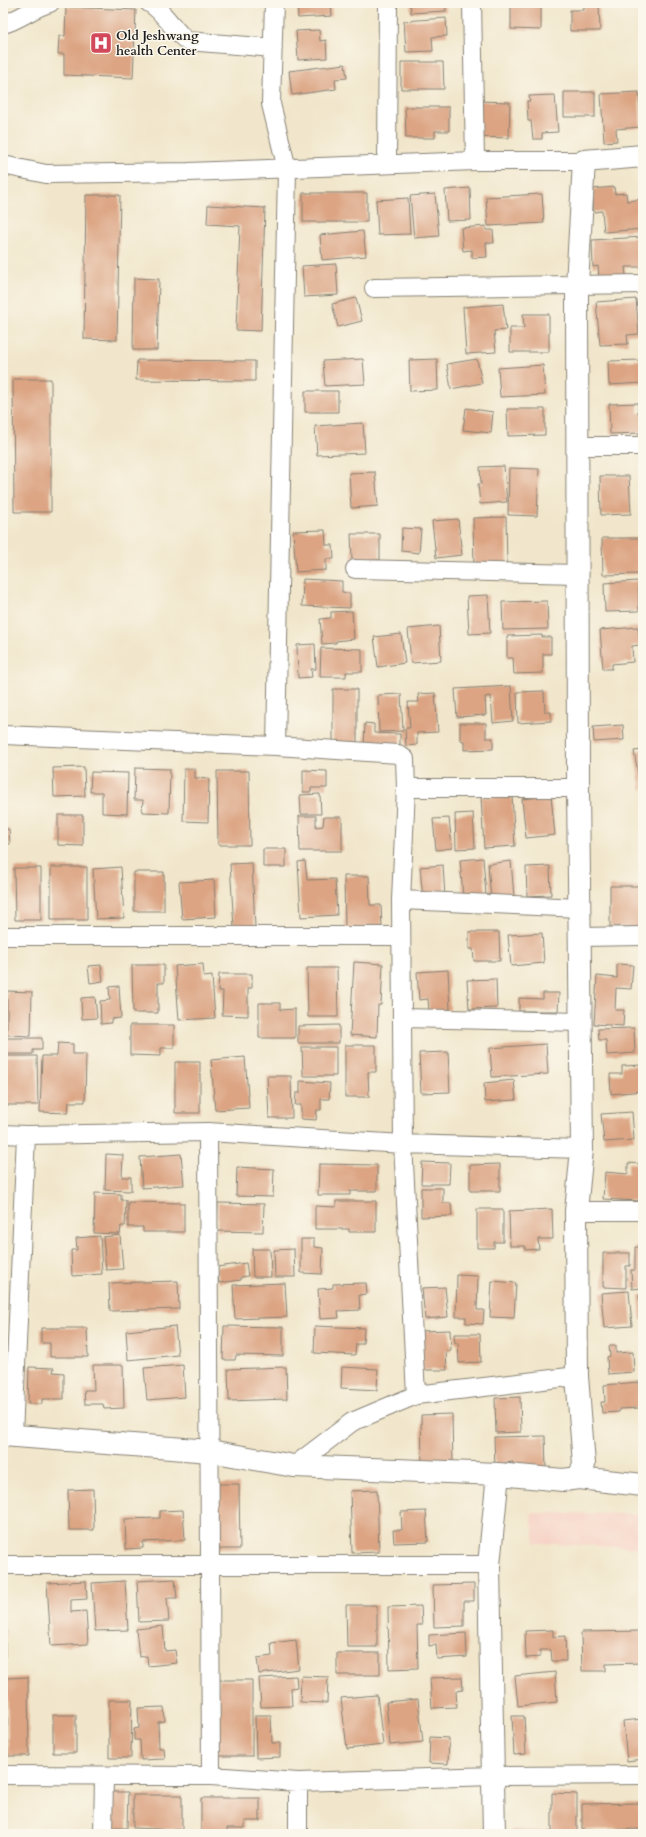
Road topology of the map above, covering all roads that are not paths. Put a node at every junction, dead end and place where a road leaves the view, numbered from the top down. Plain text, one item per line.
1 (50, 3) edge
2 (149, 3) edge
3 (274, 3) edge
4 (388, 3) edge
5 (472, 3) edge
6 (3, 24) edge
7 (273, 48) junction
8 (643, 156) edge
9 (475, 161) junction
10 (584, 161) junction
11 (387, 164) junction
12 (3, 165) edge
13 (287, 168) junction
14 (643, 284) edge
15 (577, 285) junction
16 (374, 288) dead end
17 (578, 446) junction
18 (643, 446) edge
19 (354, 569) dead end
20 (578, 574) junction
21 (3, 735) edge
22 (276, 746) junction
23 (406, 788) junction
24 (578, 788) junction
25 (401, 900) junction
26 (580, 908) junction
27 (3, 936) edge
28 (401, 936) junction
29 (643, 936) edge
30 (580, 937) junction
31 (403, 1018) junction
32 (581, 1022) junction
33 (208, 1132) junction
34 (3, 1134) edge
35 (26, 1135) junction
36 (403, 1144) junction
37 (582, 1149) junction
38 (576, 1211) junction
39 (643, 1211) edge
40 (577, 1376) junction
41 (416, 1395) junction
42 (8, 1435) edge
43 (210, 1451) junction
44 (294, 1466) junction
45 (498, 1474) junction
46 (579, 1478) junction
47 (643, 1485) edge
48 (209, 1564) junction
49 (3, 1565) edge
50 (489, 1565) junction
51 (3, 1775) edge
52 (211, 1776) junction
53 (494, 1776) junction
54 (643, 1776) edge
55 (104, 1777) junction
56 (298, 1782) junction
57 (104, 1834) edge
58 (298, 1834) edge
59 (494, 1834) edge

1 - 6 street
2 - 7 street
3 - 7 street
4 - 11 street
5 - 9 street
7 - 13 street
8 - 10 street
9 - 10 street
9 - 11 street
10 - 15 street
11 - 13 street
12 - 13 street
13 - 22 street
14 - 15 street
15 - 16 street
15 - 17 street
17 - 18 street
17 - 20 street
19 - 20 street
20 - 24 street
21 - 22 street
22 - 23 street
23 - 24 street
23 - 25 street
24 - 26 street
25 - 26 street
25 - 28 street
26 - 30 street
27 - 28 street
28 - 31 street
29 - 30 street
30 - 32 street
31 - 32 street
31 - 36 street
32 - 37 street
33 - 35 street
33 - 36 street
33 - 43 street
34 - 35 street
35 - 42 street
36 - 37 street
36 - 41 street
37 - 38 street
38 - 39 street
38 - 40 street
40 - 41 street
40 - 46 street
41 - 44 street
42 - 43 street
43 - 44 street
43 - 48 street
44 - 45 street
45 - 46 street
45 - 50 street
46 - 47 street
48 - 49 street
48 - 50 street
48 - 52 street
50 - 53 street
51 - 55 street
52 - 55 street
52 - 56 street
53 - 54 street
53 - 56 street
53 - 59 street
55 - 57 street
56 - 58 street

